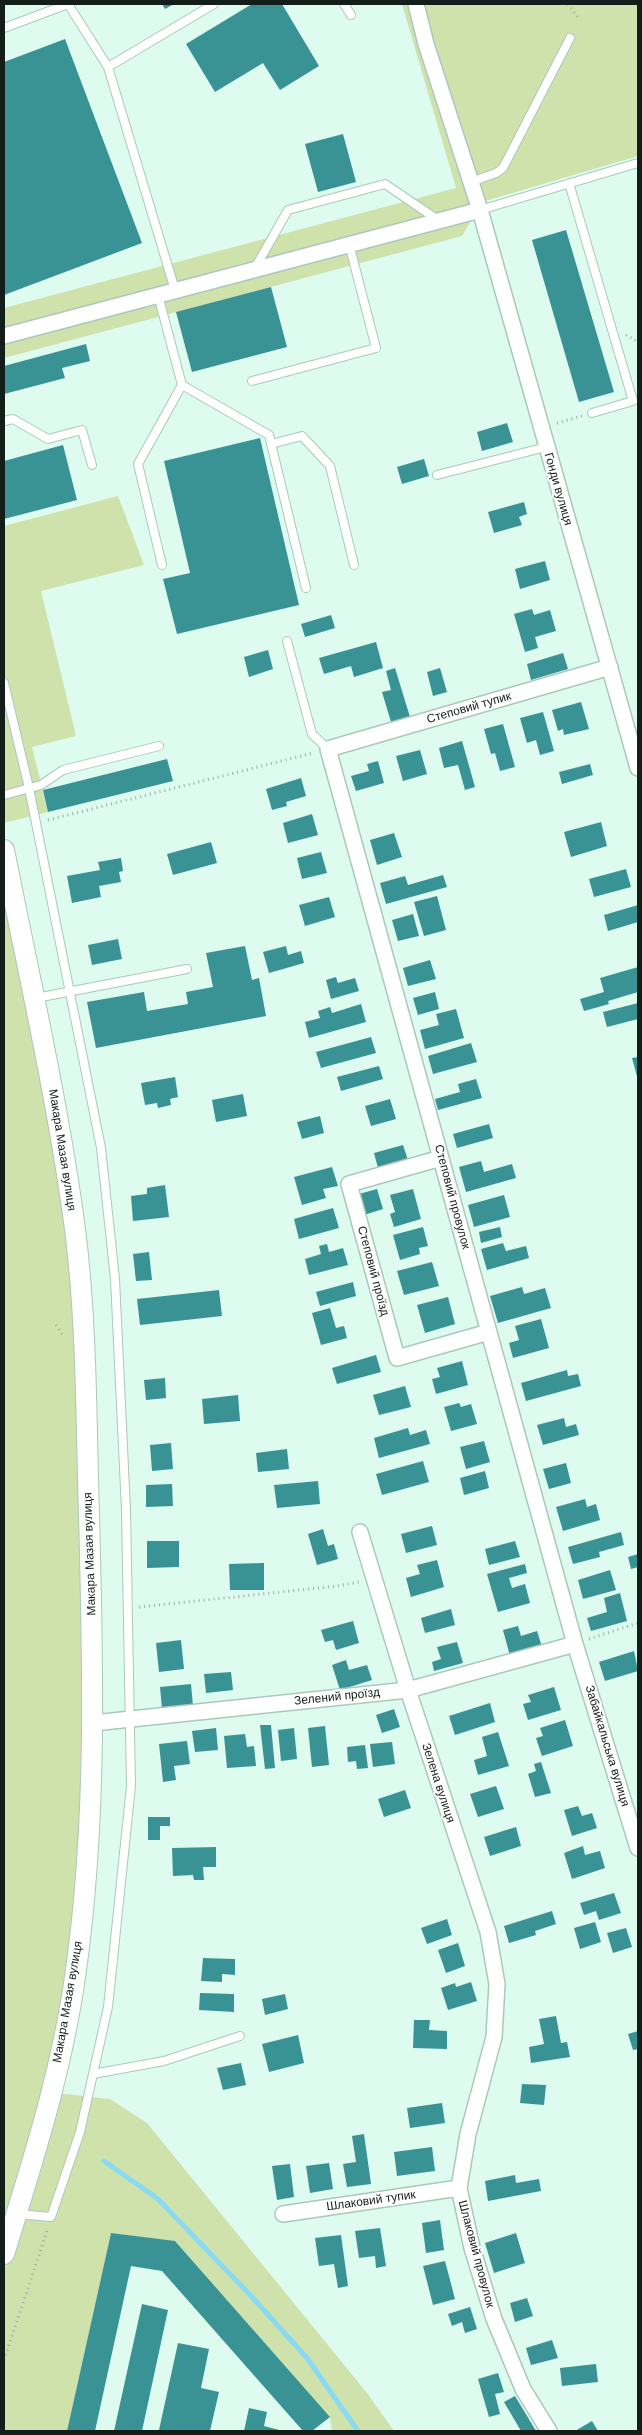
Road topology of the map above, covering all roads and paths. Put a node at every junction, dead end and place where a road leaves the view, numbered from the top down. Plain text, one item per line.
1 (68, 4) edge
2 (214, 4) edge
3 (344, 4) edge
4 (416, 4) edge
5 (568, 4) edge
6 (351, 15) dead end
7 (579, 19) dead end
8 (4, 28) edge
9 (570, 38) dead end
10 (108, 67) junction
11 (638, 163) edge
12 (471, 182) junction
13 (569, 183) junction
14 (480, 210) junction
15 (439, 220) junction
16 (349, 244) junction
17 (254, 270) junction
18 (175, 290) junction
19 (158, 295) junction
20 (4, 336) edge
21 (252, 381) dead end
22 (182, 385) junction
23 (592, 413) joint
24 (4, 422) edge
25 (556, 424) dead end
26 (271, 444) junction
27 (546, 447) junction
28 (92, 465) dead end
29 (437, 475) dead end
30 (162, 565) dead end
31 (354, 565) dead end
32 (306, 588) dead end
33 (287, 641) dead end
34 (610, 667) junction
35 (4, 683) edge
36 (159, 746) dead end
37 (328, 749) junction
38 (638, 768) edge
39 (30, 788) junction
40 (4, 795) edge
41 (36, 823) junction
42 (4, 850) edge
43 (187, 969) dead end
44 (71, 991) junction
45 (34, 998) junction
46 (441, 1158) junction
47 (56, 1325) dead end
48 (489, 1332) junction
49 (64, 1337) dead end
50 (360, 1532) dead end
51 (374, 1579) junction
52 (127, 1609) junction
53 (638, 1623) edge
54 (575, 1644) junction
55 (408, 1690) junction
56 (130, 1719) junction
57 (93, 1723) junction
58 (638, 1848) edge
59 (240, 2036) dead end
60 (494, 2037) joint
61 (93, 2074) junction
62 (459, 2188) junction
63 (16, 2214) junction
64 (283, 2214) dead end
65 (52, 2217) junction
66 (4, 2254) edge
67 (4, 2360) edge
68 (549, 2431) edge

1 - 8 lane
1 - 10 lane
2 - 10 lane
3 - 6 lane
4 - 12 street, Гонди вулиця
5 - 7 path
9 - 12 lane
10 - 18 lane
11 - 13 lane
12 - 14 street, Гонди вулиця
13 - 14 lane
13 - 23 lane
14 - 15 street
14 - 27 street, Гонди вулиця
15 - 16 street
15 - 17 lane
16 - 17 street
16 - 21 lane
17 - 18 street
18 - 19 street
19 - 20 street
19 - 22 lane
22 - 26 lane
22 - 30 lane
23 - 25 path
24 - 28 lane
26 - 31 lane
26 - 32 lane
27 - 29 lane
27 - 34 street, Гонди вулиця
33 - 37 lane
34 - 37 street, Степовий тупик
34 - 38 street, Гонди вулиця
35 - 39 lane
36 - 39 lane
37 - 41 path
37 - 46 street, Степовий провулок
39 - 40 lane
39 - 41 lane
41 - 44 lane
42 - 45 main road, Макара Мазая вулиця
43 - 44 lane
44 - 45 lane
44 - 52 lane
45 - 57 main road, Макара Мазая вулиця
46 - 48 street, Степовий провулок
46 - 48 street, Степовий проїзд
47 - 49 path
48 - 54 street, Степовий провулок
50 - 51 street, Зелена вулиця
51 - 52 path
51 - 55 street, Зелена вулиця
52 - 56 lane
53 - 54 path
54 - 55 street, Зелений проїзд
54 - 58 street, Забайкальська вулиця
55 - 56 street, Зелений проїзд
55 - 60 street, Зелена вулиця
56 - 57 street, Зелений проїзд
56 - 61 lane
57 - 63 main road, Макара Мазая вулиця
59 - 61 lane
60 - 62 street, Шлаковий провулок
61 - 65 lane
62 - 64 street, Шлаковий тупик
62 - 68 street, Шлаковий провулок
63 - 65 lane
63 - 66 main road, Макара Мазая вулиця
65 - 67 path

